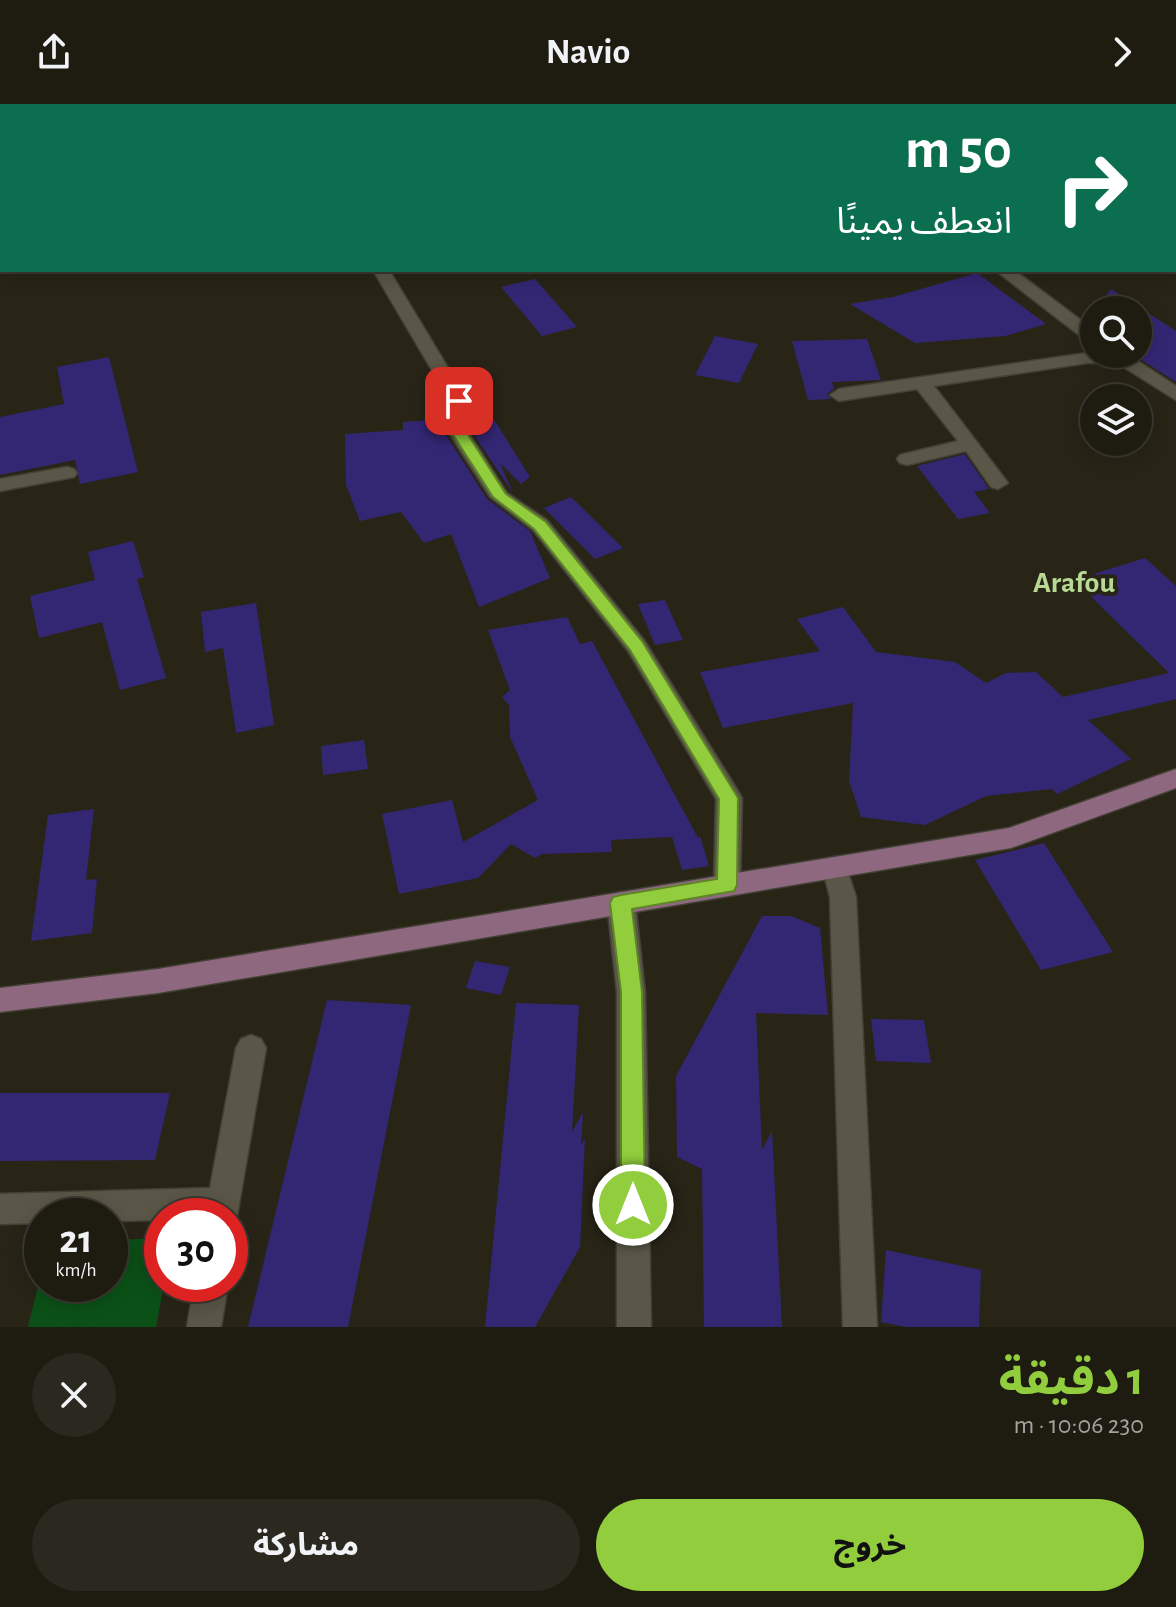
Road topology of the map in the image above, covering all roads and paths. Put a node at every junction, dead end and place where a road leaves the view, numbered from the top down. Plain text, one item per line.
1 (382, 272) edge
2 (1006, 272) edge
3 (1080, 328) edge
4 (1080, 359) edge
5 (1136, 368) edge
6 (921, 382) junction
7 (1176, 394) edge
8 (839, 395) dead end
9 (971, 444) junction
10 (907, 459) dead end
11 (67, 473) dead end
12 (998, 483) dead end
13 (0, 485) edge
14 (1176, 778) edge
15 (835, 867) junction
16 (727, 885) junction
17 (621, 903) junction
18 (0, 1000) edge
19 (251, 1048) dead end
20 (224, 1198) edge
21 (0, 1209) edge
22 (144, 1209) edge
23 (208, 1302) edge
24 (204, 1327) edge
25 (634, 1327) edge
26 (860, 1327) edge

1 - 16 street
2 - 3 street
4 - 6 street
5 - 7 street
6 - 8 street
6 - 9 street
9 - 10 street
9 - 12 street
11 - 13 street
14 - 15 main road
15 - 16 main road
15 - 26 street
16 - 17 main road
17 - 18 main road
17 - 25 street
19 - 20 street
21 - 22 street
23 - 24 street

